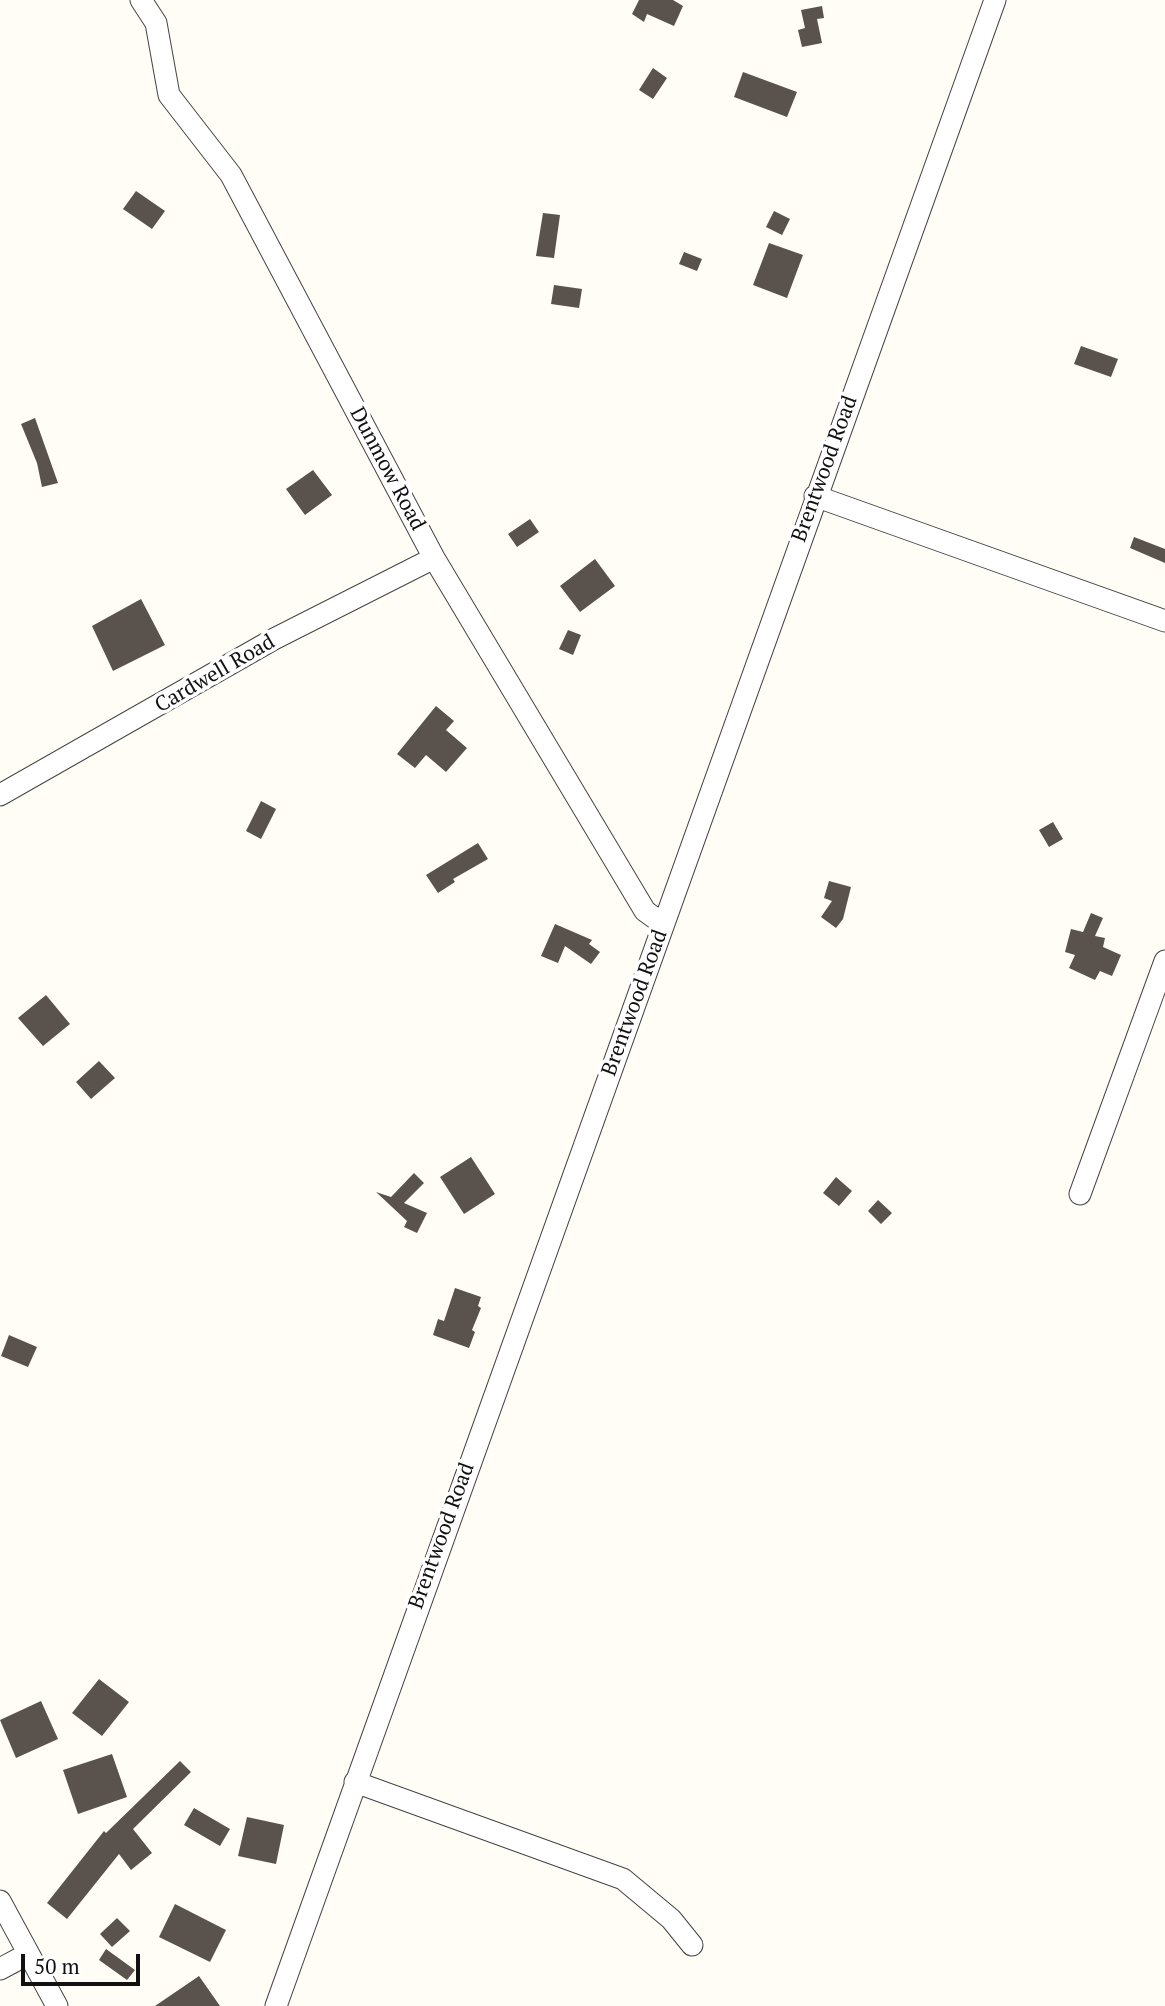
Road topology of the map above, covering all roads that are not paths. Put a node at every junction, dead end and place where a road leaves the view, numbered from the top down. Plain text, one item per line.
1 (141, 0) edge
2 (995, 0) edge
3 (815, 496) junction
4 (434, 558) junction
5 (1165, 621) edge
6 (0, 796) edge
7 (663, 924) junction
8 (1165, 961) edge
9 (1080, 1194) dead end
10 (355, 1782) junction
11 (0, 1901) edge
12 (692, 1945) dead end
13 (28, 1954) junction
14 (0, 1969) edge
15 (57, 2006) edge
16 (276, 2006) edge

1 - 4 street, Dunmow Road
2 - 3 street, Brentwood Road
3 - 5 street
3 - 7 street, Brentwood Road
4 - 6 street, Cardwell Road
4 - 7 street, Dunmow Road
7 - 10 street, Brentwood Road
8 - 9 street
10 - 12 street
10 - 16 street, Brentwood Road
11 - 13 street
13 - 14 street
13 - 15 street

